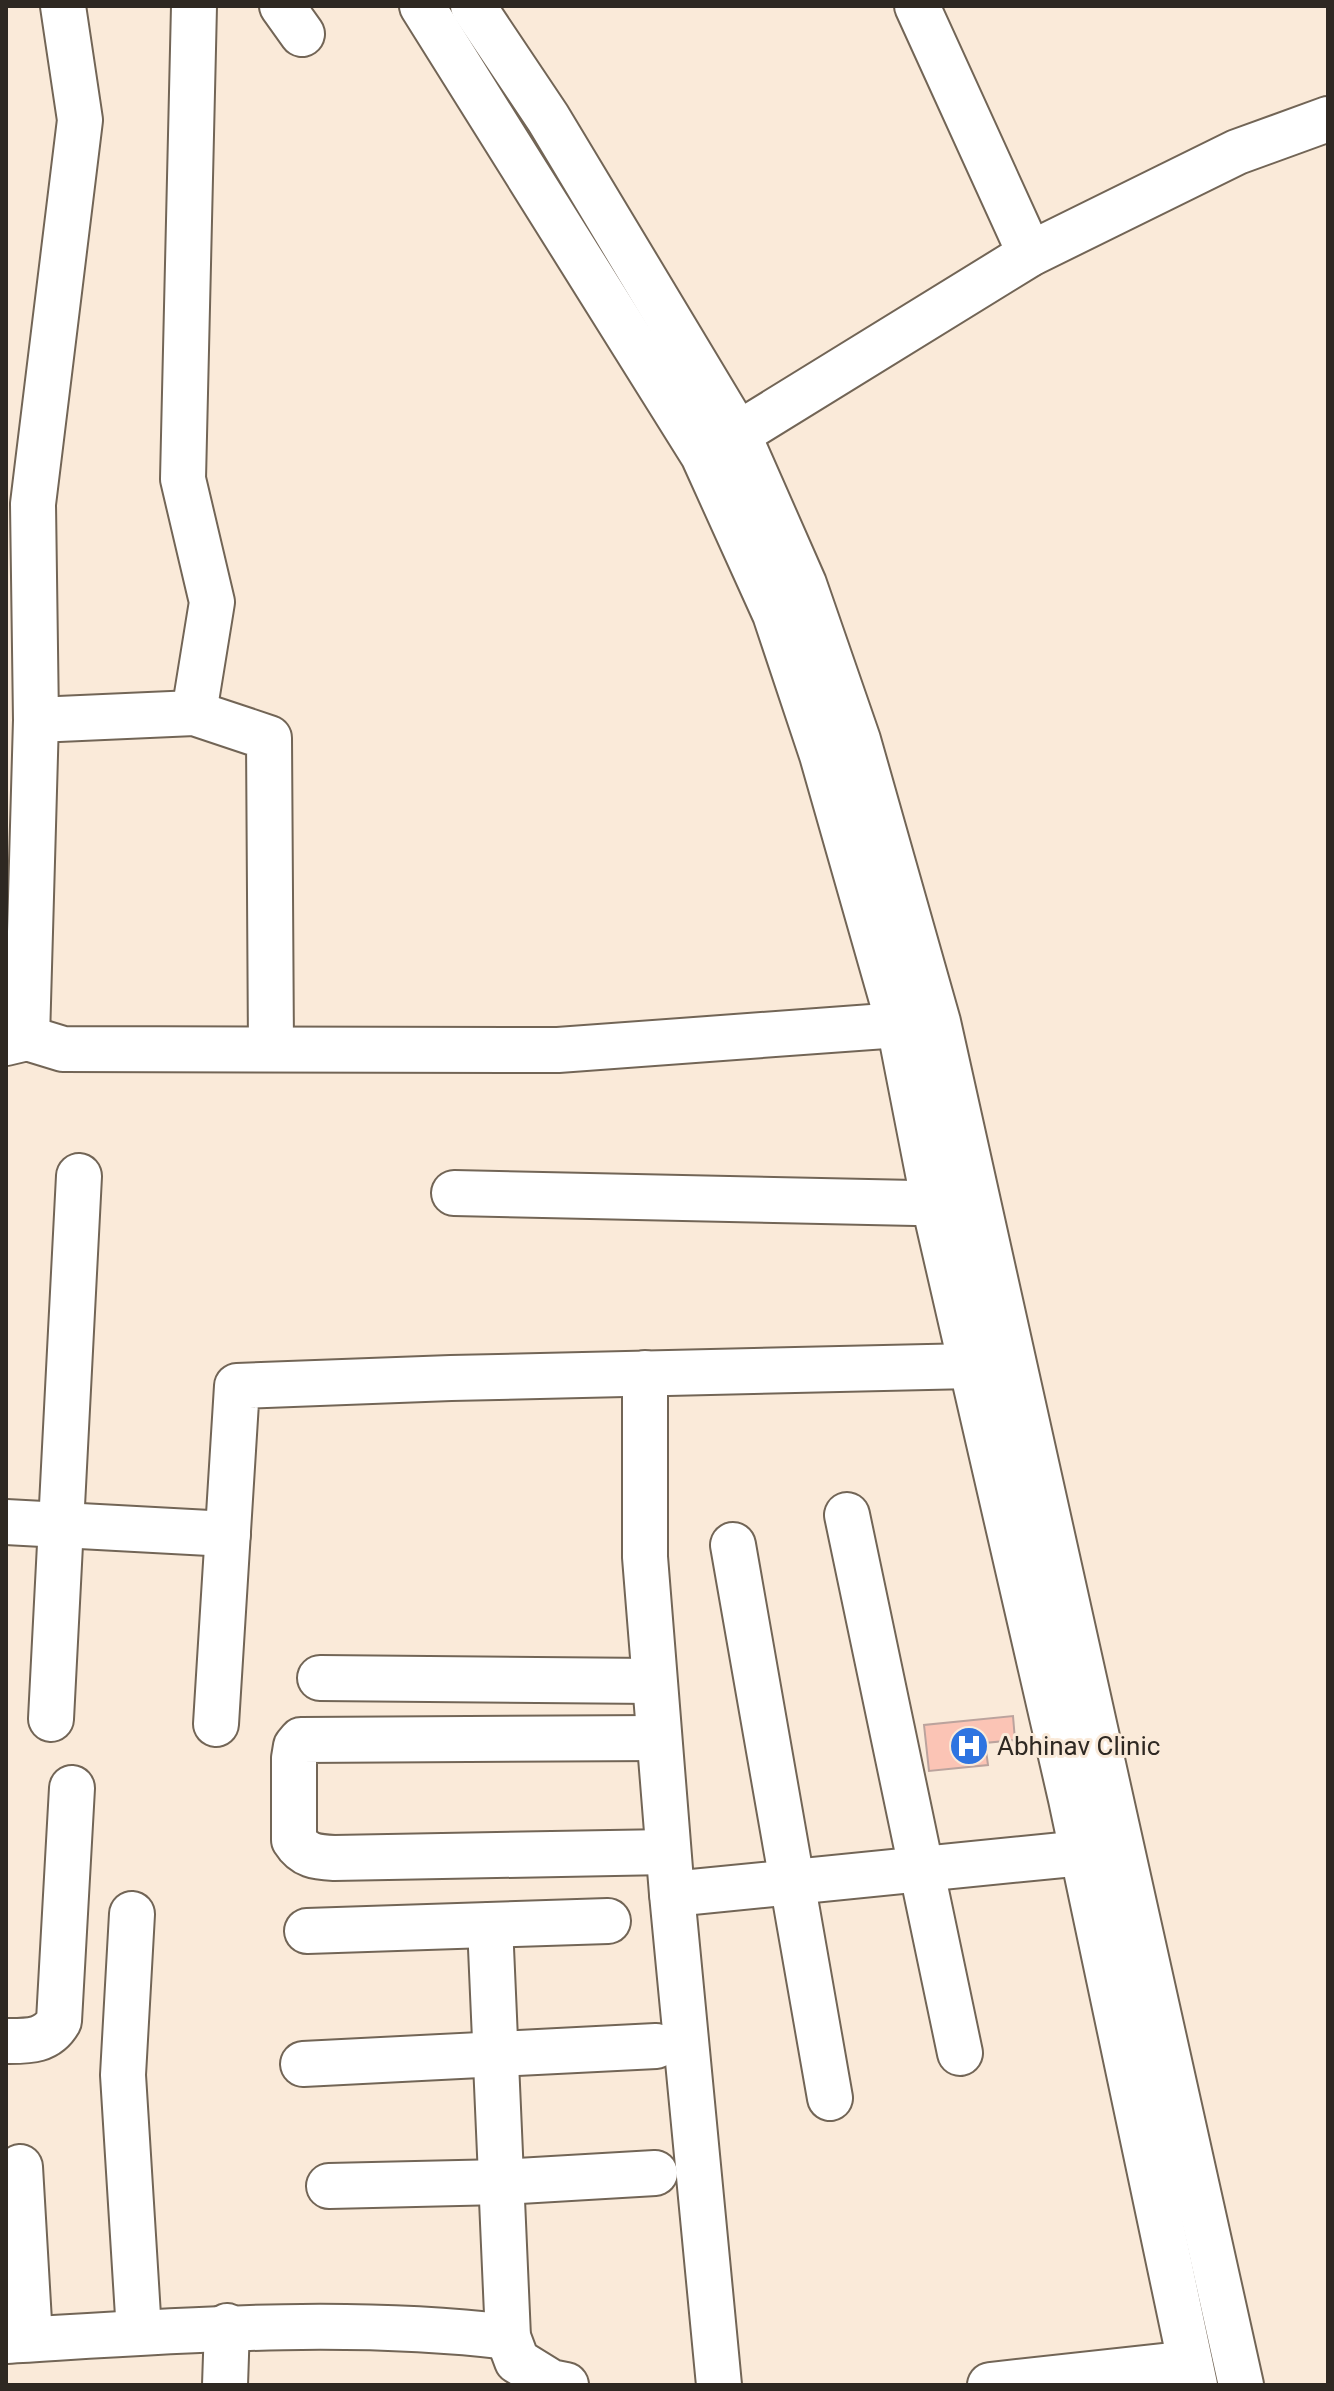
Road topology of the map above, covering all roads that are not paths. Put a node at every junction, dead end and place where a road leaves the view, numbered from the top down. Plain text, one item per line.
1 (63, 6) edge
2 (194, 6) edge
3 (422, 6) edge
4 (473, 6) edge
5 (917, 6) edge
6 (1328, 119) edge
7 (1030, 254) junction
8 (738, 434) junction
9 (194, 713) junction
10 (36, 720) junction
11 (899, 1025) junction
12 (17, 1040) edge
13 (271, 1048) junction
14 (79, 1176) dead end
15 (454, 1193) dead end
16 (934, 1204) junction
17 (978, 1205) junction
18 (972, 1366) junction
19 (645, 1373) junction
20 (847, 1515) dead end
21 (6, 1522) edge
22 (61, 1526) junction
23 (228, 1534) junction
24 (733, 1545) dead end
25 (320, 1678) dead end
26 (654, 1681) junction
27 (51, 1719) dead end
28 (216, 1724) dead end
29 (659, 1738) junction
30 (72, 1788) dead end
31 (1083, 1853) junction
32 (921, 1870) junction
33 (670, 1873) junction
34 (794, 1883) junction
35 (132, 1914) dead end
36 (608, 1921) dead end
37 (490, 1925) junction
38 (307, 1931) dead end
39 (6, 2041) edge
40 (656, 2046) dead end
41 (960, 2053) dead end
42 (495, 2056) junction
43 (303, 2064) dead end
44 (830, 2098) dead end
45 (20, 2167) dead end
46 (655, 2173) dead end
47 (502, 2182) junction
48 (329, 2186) dead end
49 (227, 2326) junction
50 (139, 2332) junction
51 (508, 2337) junction
52 (18, 2340) edge
53 (1193, 2374) edge
54 (225, 2385) edge
55 (566, 2385) edge
56 (719, 2385) edge
57 (990, 2385) edge
58 (1241, 2385) edge

1 - 10 street
2 - 9 street
3 - 11 street
4 - 8 street
5 - 7 street
6 - 7 street
7 - 8 street
8 - 17 street
9 - 10 street
9 - 13 street
10 - 12 street
11 - 13 street
11 - 16 street
12 - 13 street
14 - 22 street
15 - 16 street
16 - 17 street
16 - 18 street
17 - 58 street
18 - 19 street
18 - 31 street
19 - 23 street
19 - 26 street
20 - 32 street
21 - 22 street
22 - 23 street
22 - 27 street
23 - 28 street
24 - 34 street
25 - 26 street
26 - 29 street
29 - 33 street
29 - 33 street
30 - 39 street
31 - 32 street
31 - 53 street
32 - 34 street
32 - 41 street
33 - 34 street
33 - 56 street
34 - 44 street
35 - 50 street
36 - 37 street
37 - 38 street
37 - 42 street
40 - 42 street
42 - 43 street
42 - 47 street
45 - 52 street
46 - 47 street
47 - 48 street
47 - 51 street
49 - 50 street
49 - 51 street
49 - 54 street
50 - 52 street
51 - 55 street
53 - 57 street

